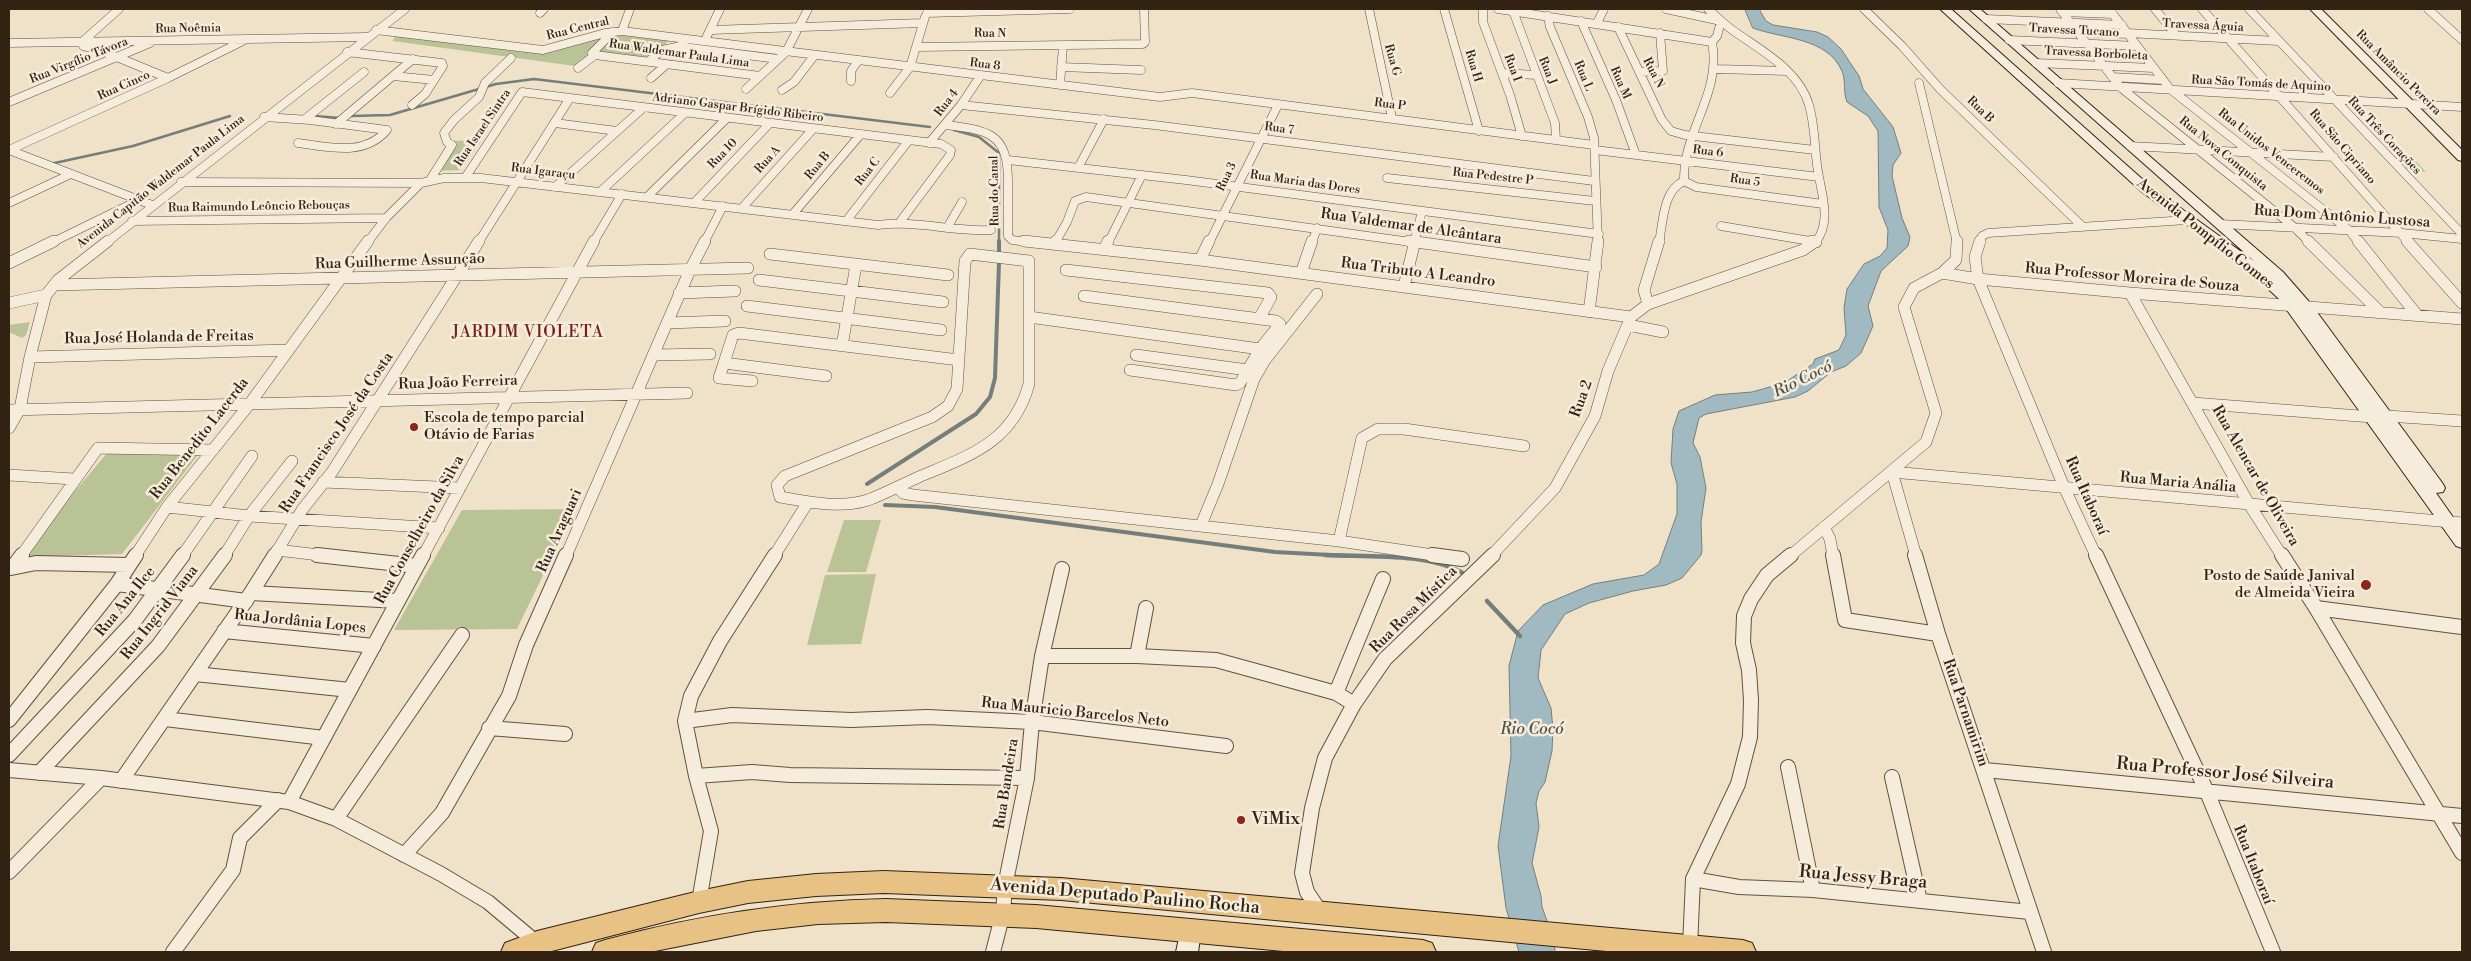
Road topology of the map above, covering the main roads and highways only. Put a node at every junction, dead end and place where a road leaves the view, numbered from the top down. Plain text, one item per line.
1 (1945, 9) edge
2 (1974, 9) edge
3 (2315, 9) edge
4 (2130, 146) joint
5 (2462, 157) edge
6 (2299, 307) junction
7 (2459, 523) edge
8 (2462, 542) edge
9 (1002, 914) joint
10 (1472, 928) joint
11 (1605, 941) joint
12 (1189, 942) edge
13 (530, 949) edge
14 (605, 952) edge
15 (1423, 952) edge
16 (1743, 952) edge

1 - 6 main road, Avenida Pompílio Gomes
2 - 4 main road, Avenida Pompílio Gomes
3 - 5 main road, Rua Amâncio Pereira
4 - 6 main road, Avenida Pompílio Gomes
6 - 7 main road, Avenida Pompílio Gomes
7 - 8 main road, Avenida Pompílio Gomes
9 - 12 main road, Avenida Deputado Paulino Rocha
9 - 14 main road, Avenida Deputado Paulino Rocha
10 - 11 main road, Avenida Deputado Paulino Rocha
10 - 13 main road, Avenida Deputado Paulino Rocha
11 - 16 main road, Avenida Deputado Paulino Rocha
12 - 15 main road, Avenida Deputado Paulino Rocha

